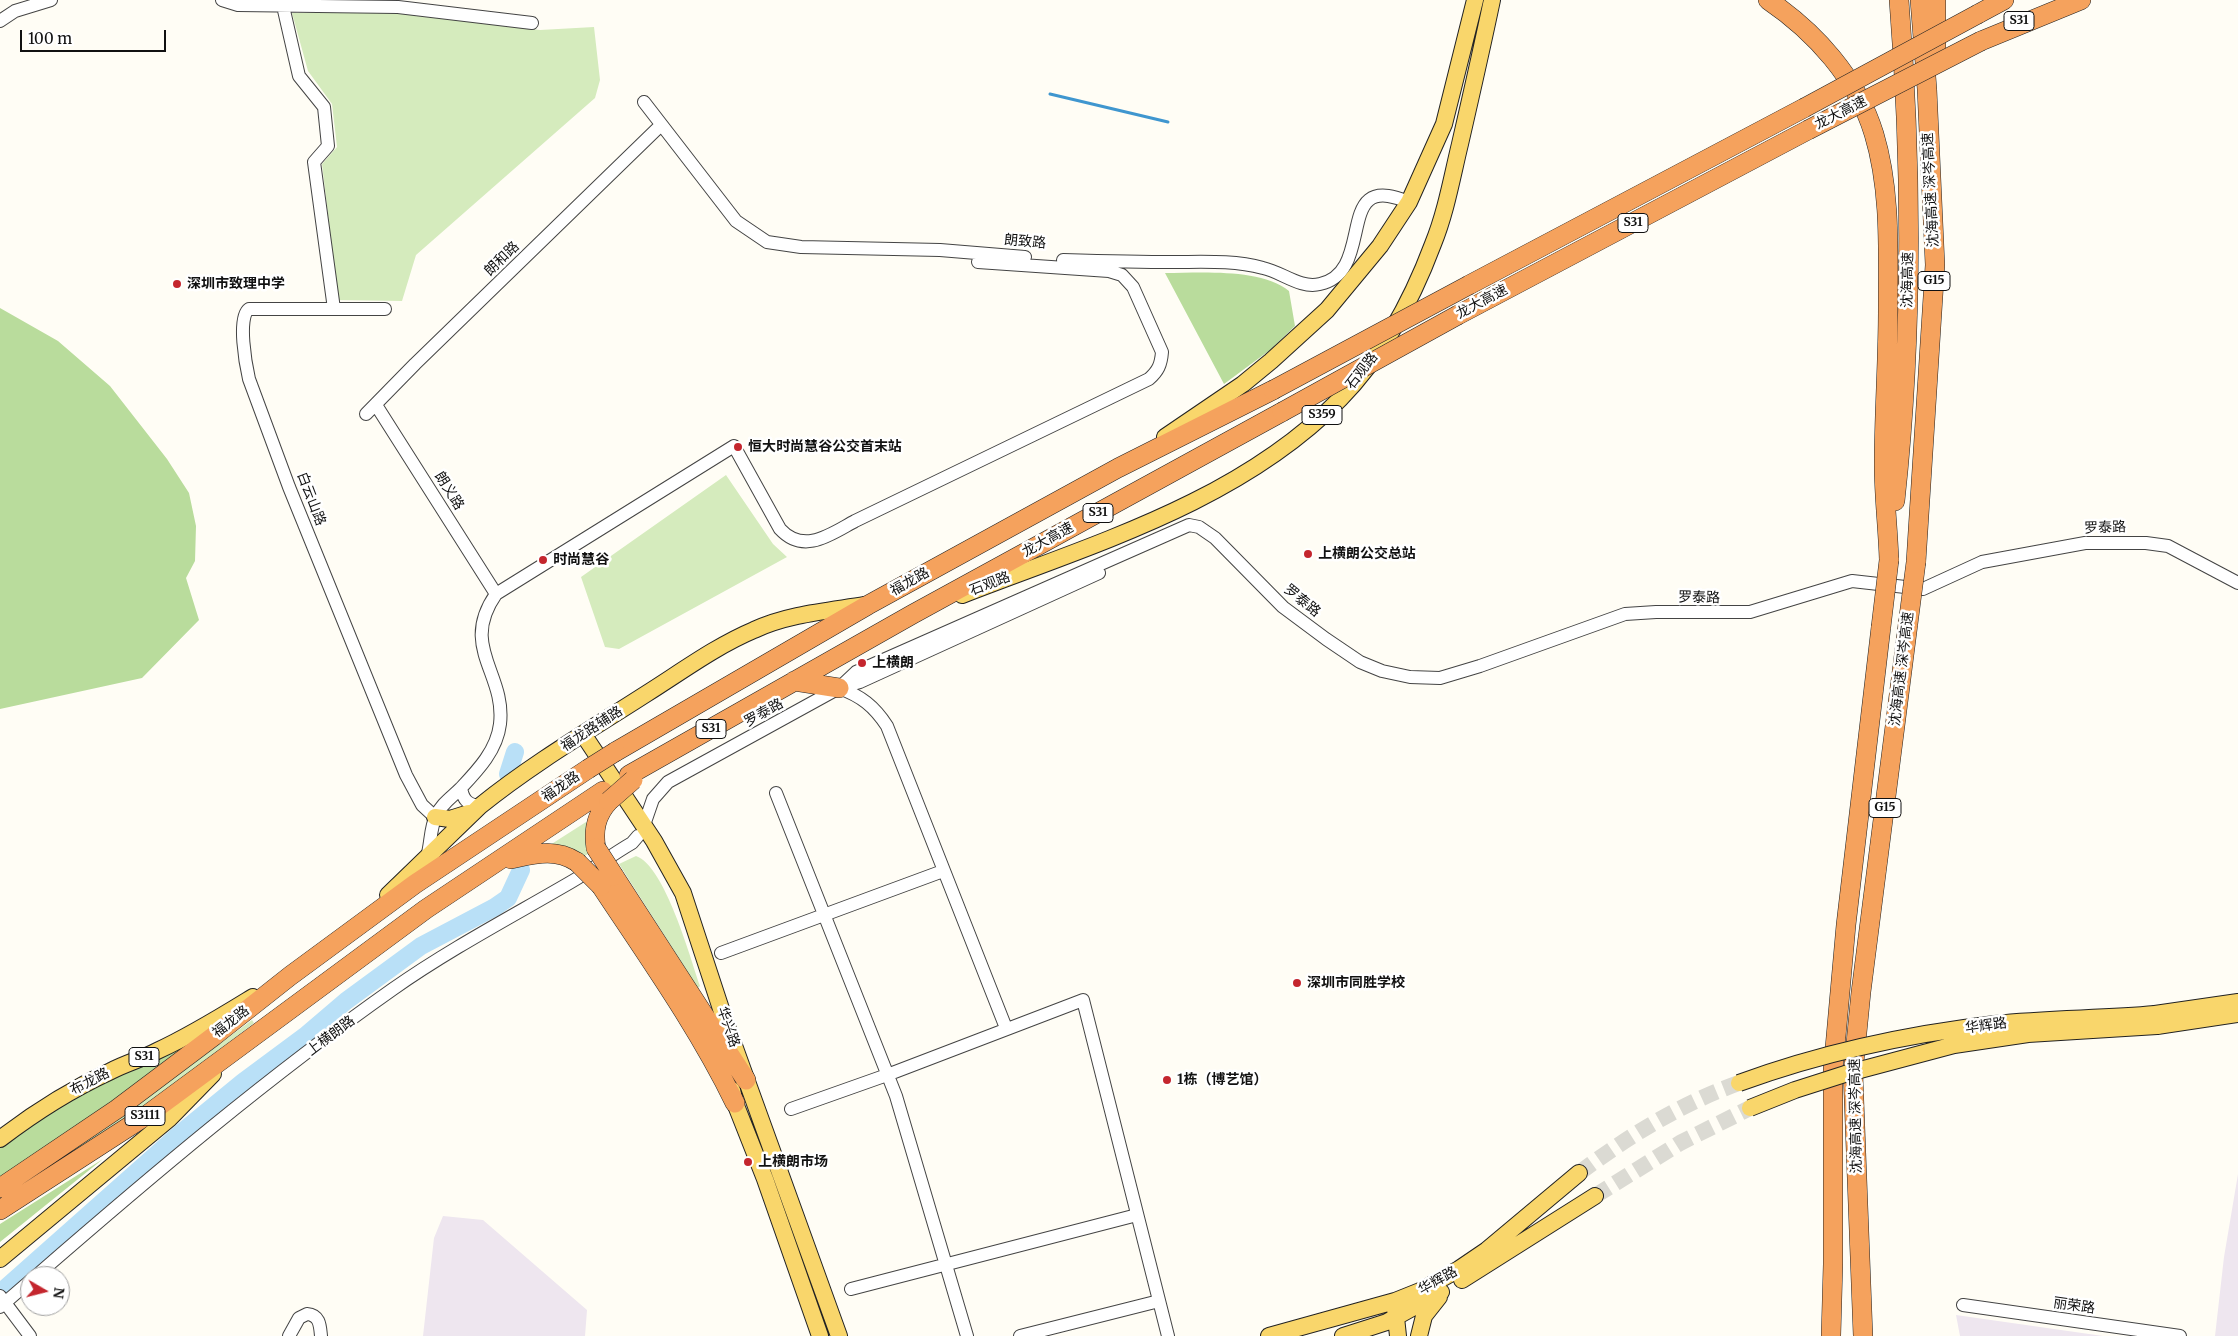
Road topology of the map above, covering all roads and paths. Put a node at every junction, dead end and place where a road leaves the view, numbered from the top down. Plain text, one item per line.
1 (51, 0) edge
2 (1475, 0) edge
3 (1492, 0) edge
4 (1768, 0) edge
5 (1899, 0) edge
6 (1920, 0) edge
7 (1936, 0) edge
8 (2004, 0) edge
9 (2056, 0) edge
10 (2081, 0) edge
11 (227, 1) edge
12 (283, 6) junction
13 (0, 22) edge
14 (532, 23) dead end
15 (1981, 41) junction
16 (644, 102) dead end
17 (660, 126) junction
18 (1410, 202) junction
19 (978, 262) dead end
20 (1935, 265) junction
21 (334, 309) junction
22 (385, 309) dead end
23 (376, 405) junction
24 (366, 414) dead end
25 (1118, 468) junction
26 (1889, 560) junction
27 (2238, 583) edge
28 (496, 594) junction
29 (868, 604) junction
30 (913, 614) junction
31 (794, 681) junction
32 (840, 688) junction
33 (584, 734) junction
34 (461, 788) junction
35 (776, 793) dead end
36 (606, 796) junction
37 (480, 806) junction
38 (435, 817) junction
39 (641, 831) junction
40 (500, 861) junction
41 (423, 863) junction
42 (943, 871) junction
43 (608, 881) junction
44 (824, 914) junction
45 (359, 925) junction
46 (722, 953) dead end
47 (290, 976) junction
48 (2238, 1002) edge
49 (2238, 1014) edge
50 (2156, 1020) junction
51 (1006, 1028) junction
52 (722, 1040) junction
53 (238, 1048) junction
54 (888, 1075) junction
55 (746, 1080) junction
56 (1740, 1083) tunnel mouth
57 (735, 1103) junction
58 (1750, 1108) tunnel mouth
59 (791, 1109) dead end
60 (0, 1139) edge
61 (45, 1170) junction
62 (1579, 1173) tunnel mouth
63 (0, 1188) edge
64 (1595, 1196) tunnel mouth
65 (0, 1210) edge
66 (1137, 1215) junction
67 (0, 1259) edge
68 (946, 1265) junction
69 (47, 1266) edge
70 (20, 1288) edge
71 (851, 1289) dead end
72 (1446, 1289) junction
73 (1, 1301) edge
74 (1159, 1301) junction
75 (1963, 1305) dead end
76 (1399, 1310) junction
77 (30, 1336) edge
78 (289, 1336) edge
79 (321, 1336) edge
80 (820, 1336) edge
81 (840, 1336) edge
82 (967, 1336) edge
83 (1020, 1336) edge
84 (1168, 1336) edge
85 (1269, 1336) edge
86 (1343, 1336) edge
87 (1398, 1336) edge
88 (1412, 1336) edge
89 (1419, 1336) edge
90 (1831, 1336) edge
91 (1863, 1336) edge
92 (2180, 1336) edge

1 - 13 street
2 - 18 main road
3 - 30 main road, 石观路 / S359
4 - 26 highway
5 - 26 highway, 沈海高速 / G15
6 - 20 highway, 沈海高速 深岑高速 / G15
7 - 20 highway
8 - 25 highway, 龙大高速 / S31, bridge
9 - 15 highway, 龙大高速 / S31
10 - 15 highway
11 - 12 street
12 - 14 street
12 - 21 street
15 - 30 highway, 龙大高速 / S31, bridge
16 - 17 street, 朗致路
17 - 18 street, 朗致路
17 - 23 street, 朗和路
18 - 25 main road
19 - 28 street
20 - 91 highway, 沈海高速 深岑高速 / G15, bridge
21 - 22 street, 白云山路
21 - 38 street, 白云山路
23 - 24 street, 朗和路
23 - 28 street, 朗义路
25 - 29 highway, 福龙路 / S31
26 - 90 highway, 沈海高速 深岑高速 / G15, bridge
27 - 32 street, 罗泰路
28 - 34 street
29 - 33 main road, 福龙路辅路
29 - 45 highway, 福龙路 / S31, bridge
30 - 31 highway, 福龙路 / S31
31 - 32 highway
31 - 36 highway, 福龙路 / S31
32 - 39 street, 罗泰路
32 - 42 street
33 - 37 main road, 福龙路辅路
33 - 39 main road, 华兴路
34 - 37 street
34 - 38 street
35 - 44 street
36 - 40 highway, 福龙路 / S31
36 - 43 highway, bridge
37 - 38 main road
37 - 41 main road, 福龙路辅路
38 - 41 street
39 - 52 main road, 华兴路
39 - 55 main road, 华兴路
39 - 69 street, 上横朗路
40 - 43 highway, bridge
40 - 53 highway, 福龙路 / S31
41 - 45 main road, 福龙路辅路
42 - 44 street
42 - 51 street
43 - 52 highway
43 - 57 highway
44 - 46 street
44 - 54 street
45 - 47 highway, 福龙路 / S31
47 - 60 main road, 布龙路 / S31
47 - 61 highway, 福龙路 / S3111
48 - 50 main road, 华辉路
49 - 50 main road, 华辉路
50 - 56 main road, 华辉路, bridge
50 - 58 main road, 华辉路, bridge
51 - 54 street
51 - 66 street
52 - 55 highway
52 - 57 main road, 华兴路
53 - 61 highway, 福龙路 / S3111
53 - 67 main road, S31
54 - 59 street
54 - 68 street
55 - 81 main road, 华兴路
57 - 80 main road, 华兴路
61 - 63 highway, S3111
61 - 65 highway, S3111
62 - 76 main road, 华辉路
64 - 72 main road, 华辉路
66 - 68 street
66 - 74 street
68 - 71 street
68 - 82 street
70 - 73 street
72 - 76 main road, 华辉路
72 - 89 main road
73 - 77 street
74 - 83 street
74 - 84 street
75 - 92 street, 丽荣路
76 - 85 main road, 华辉路
76 - 86 main road, 华辉路
76 - 87 main road
76 - 88 main road
78 - 79 street

